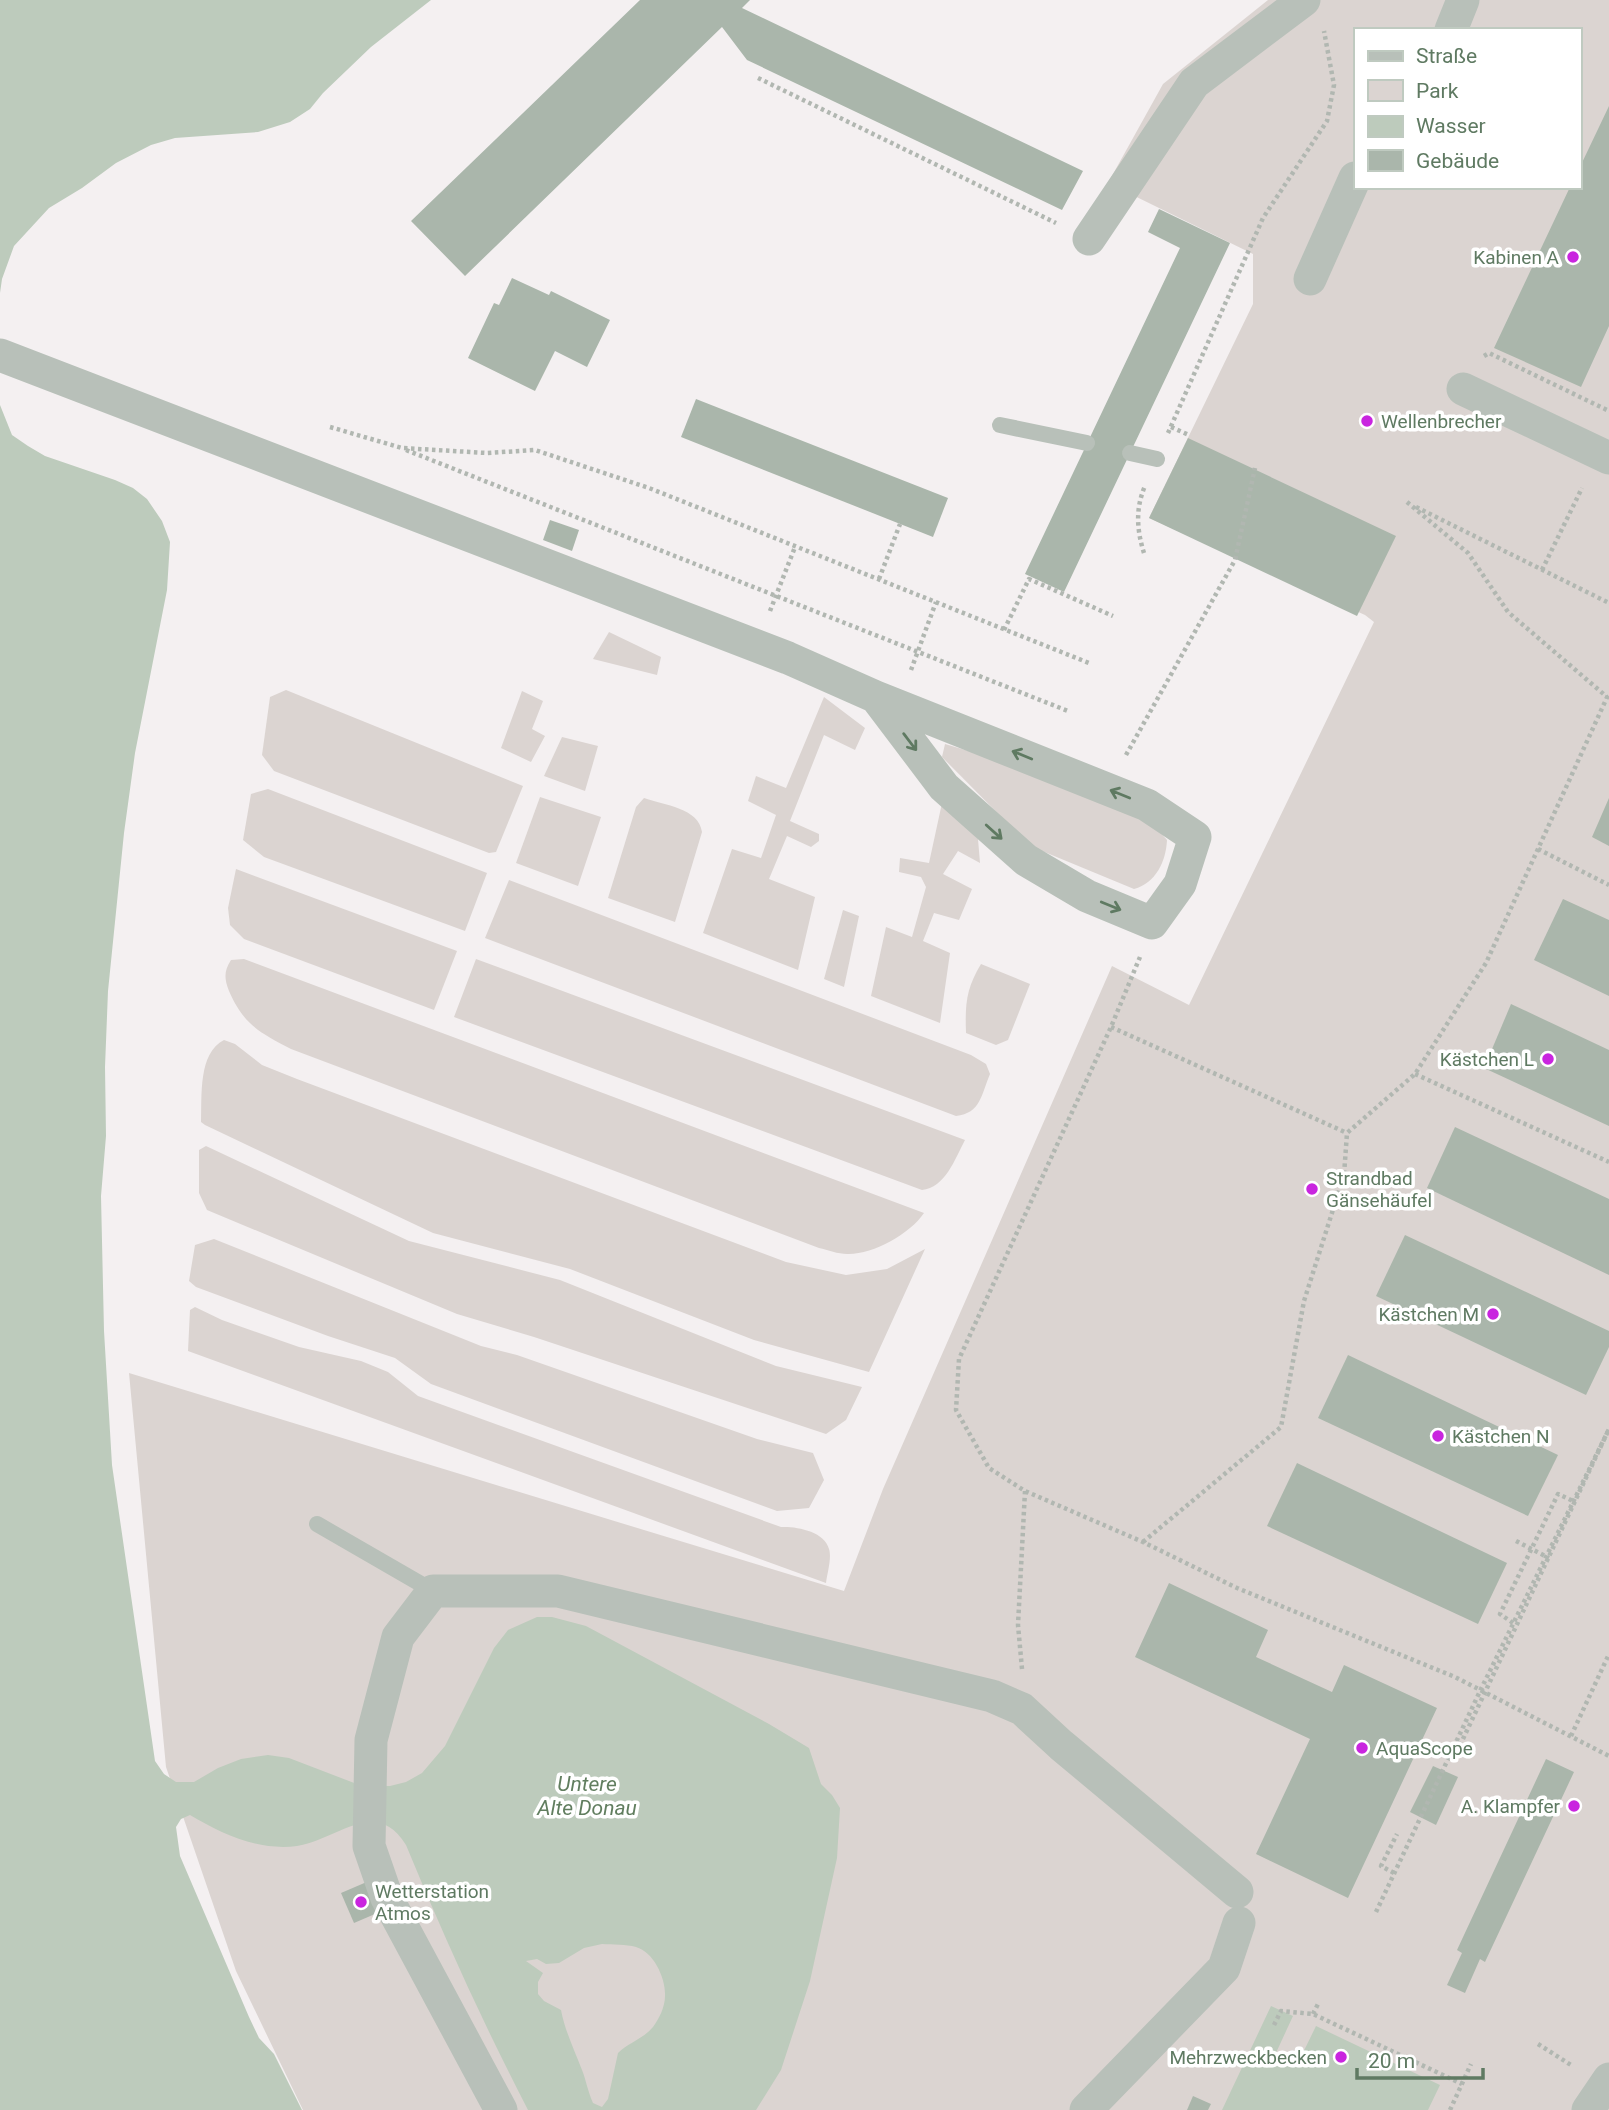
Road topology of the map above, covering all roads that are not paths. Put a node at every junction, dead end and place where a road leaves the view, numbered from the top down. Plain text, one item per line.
1 (1463, 0) edge
2 (1312, 11) edge
3 (1452, 28) edge
4 (1354, 180) edge
5 (1089, 239) road end
6 (1310, 279) dead end
7 (0, 355) edge
8 (1463, 389) dead end
9 (1000, 425) dead end
10 (1087, 443) dead end
11 (1130, 453) dead end
12 (1604, 456) edge
13 (1157, 458) road end
14 (887, 701) junction
15 (317, 1524) dead end
16 (433, 1591) junction
17 (1609, 2079) edge
18 (501, 2110) edge
19 (1086, 2110) edge
20 (1588, 2110) edge

1 - 3 street
2 - 5 street
4 - 6 street
7 - 14 street
8 - 12 street
9 - 10 lane
11 - 13 lane
14 -> 14 street
15 - 16 lane
16 - 18 street
16 - 19 street
17 - 20 street

